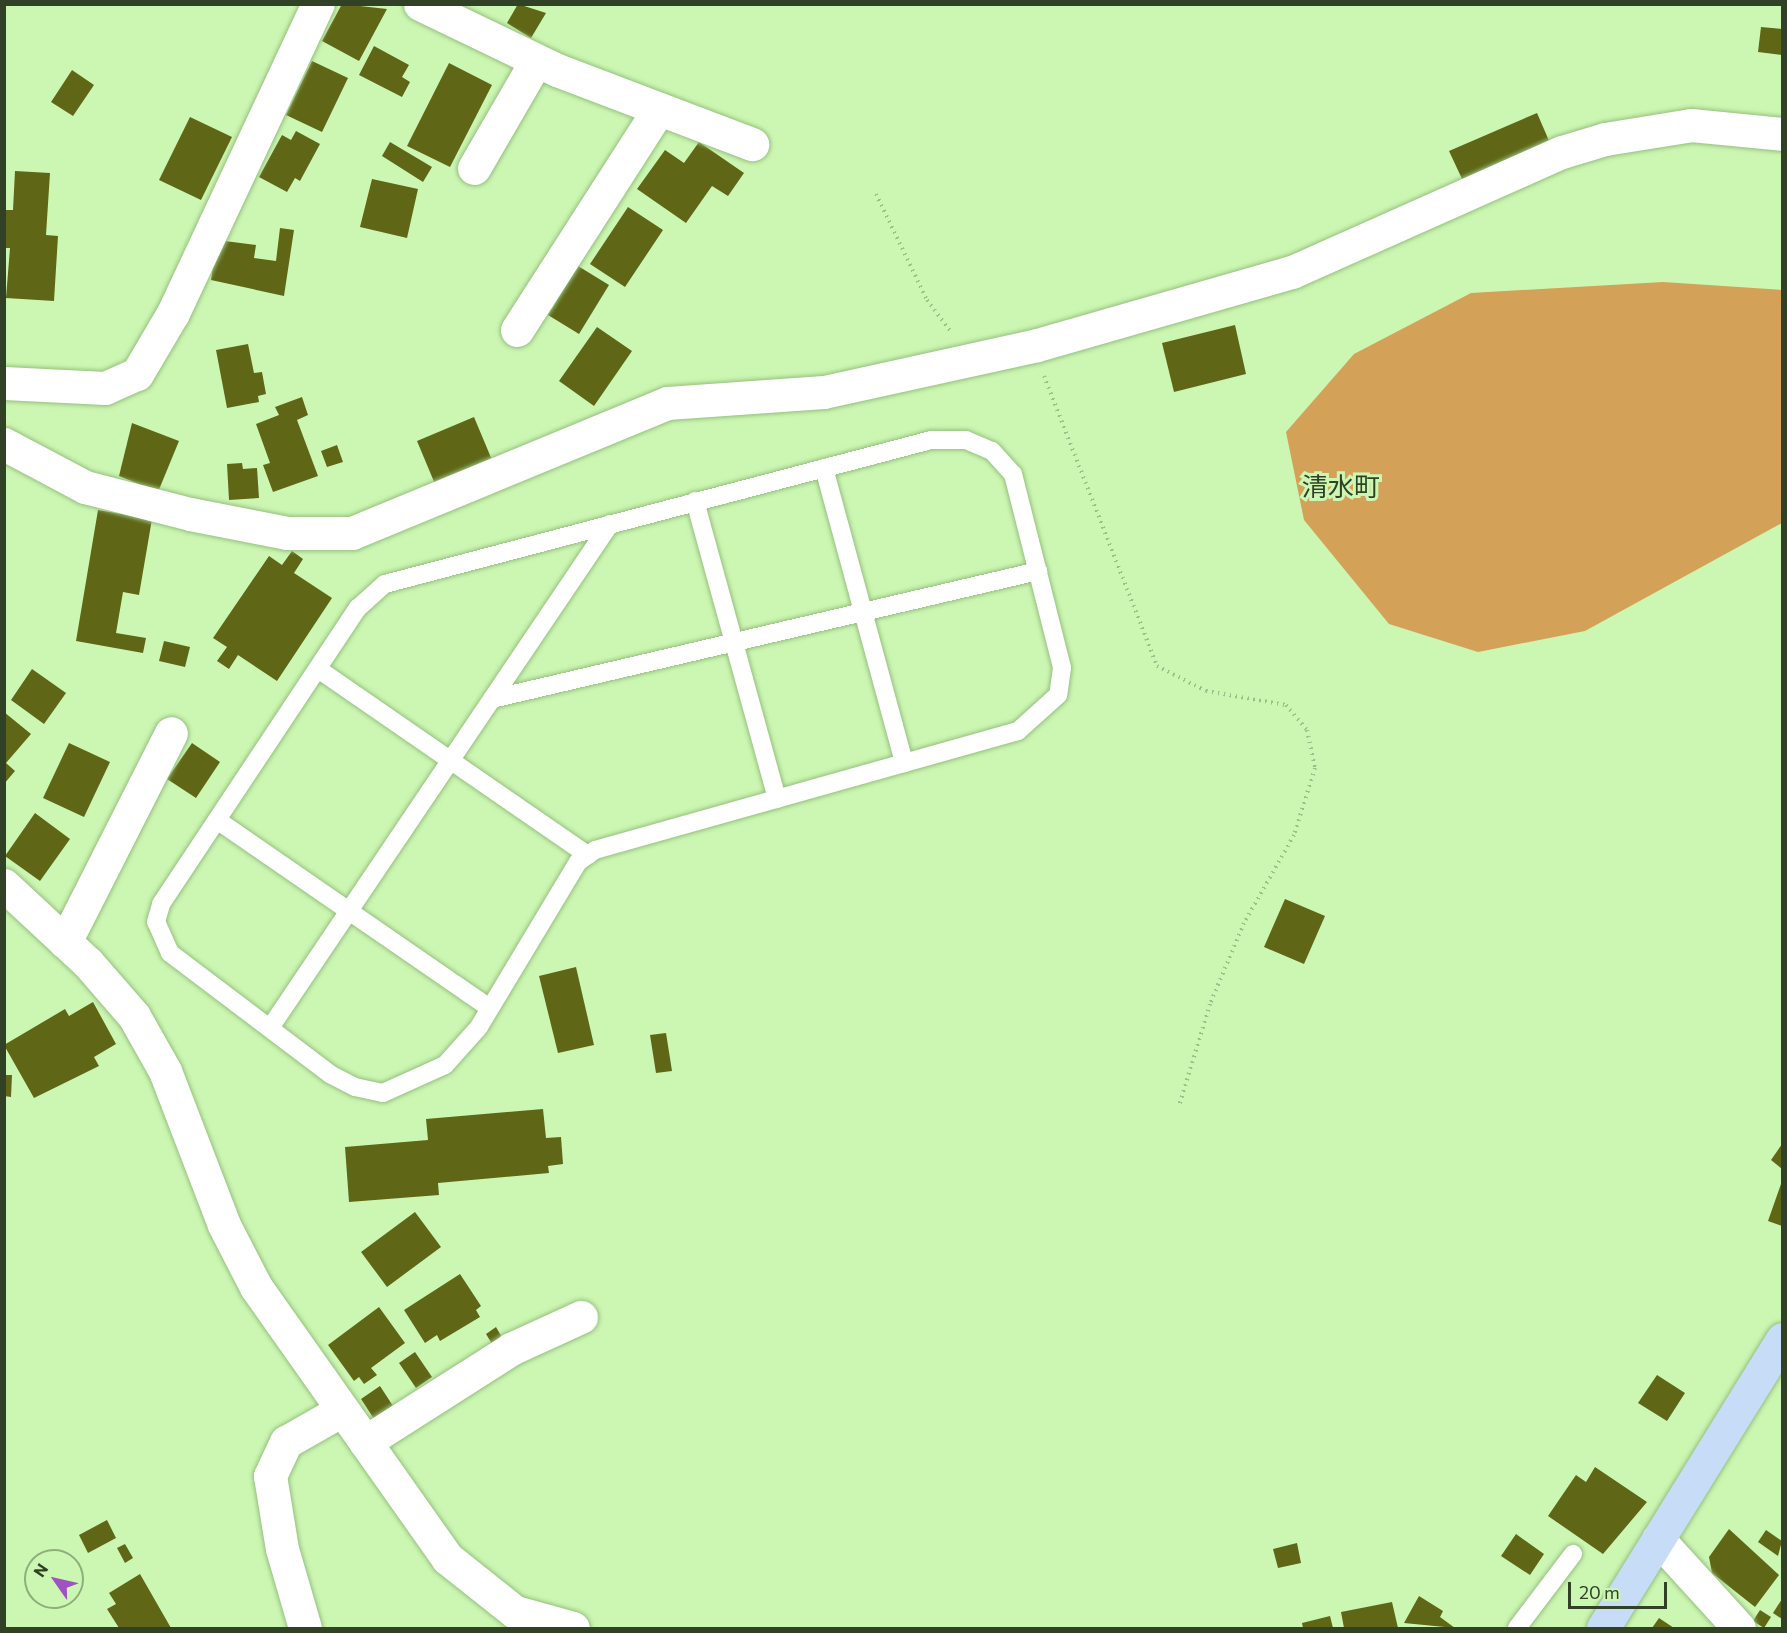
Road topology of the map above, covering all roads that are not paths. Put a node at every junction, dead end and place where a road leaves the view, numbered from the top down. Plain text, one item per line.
1 (318, 4) edge
2 (420, 4) edge
3 (536, 61) junction
4 (659, 109) junction
5 (1782, 134) edge
6 (752, 144) dead end
7 (474, 168) dead end
8 (517, 330) dead end
9 (4, 383) edge
10 (4, 444) edge
11 (824, 468) junction
12 (695, 501) junction
13 (610, 524) junction
14 (1038, 571) junction
15 (862, 612) junction
16 (734, 643) junction
17 (318, 669) junction
18 (492, 699) junction
19 (171, 733) dead end
20 (450, 761) junction
21 (904, 763) junction
22 (777, 799) junction
23 (217, 820) junction
24 (588, 855) junction
25 (4, 885) edge
26 (348, 912) junction
27 (65, 942) junction
28 (490, 1008) junction
29 (270, 1028) junction
30 (581, 1317) dead end
31 (1782, 1339) edge
32 (342, 1410) junction
33 (365, 1442) junction
34 (1658, 1539) junction
35 (1573, 1554) dead end
36 (305, 1629) edge
37 (573, 1629) edge
38 (1517, 1629) edge
39 (1603, 1629) edge
40 (1739, 1629) edge

1 - 9 street
2 - 3 street
3 - 4 street
3 - 7 street
4 - 6 street
4 - 8 street
5 - 10 street
11 - 12 lane
11 - 14 lane
11 - 15 lane
12 - 13 lane
12 - 16 lane
13 - 17 lane
13 - 18 lane
14 - 15 lane
14 - 21 lane
15 - 16 lane
15 - 21 lane
16 - 18 lane
16 - 22 lane
17 - 20 lane
17 - 23 lane
18 - 20 lane
19 - 27 street
20 - 24 lane
20 - 26 lane
21 - 22 lane
22 - 24 lane
23 - 26 lane
23 - 29 lane
24 - 28 lane
25 - 27 street
26 - 28 lane
26 - 29 lane
27 - 32 street
28 - 29 lane
30 - 33 street
31 - 34 street
32 - 33 street
32 - 36 street
33 - 37 street
34 - 39 street
34 - 40 street
35 - 38 lane

